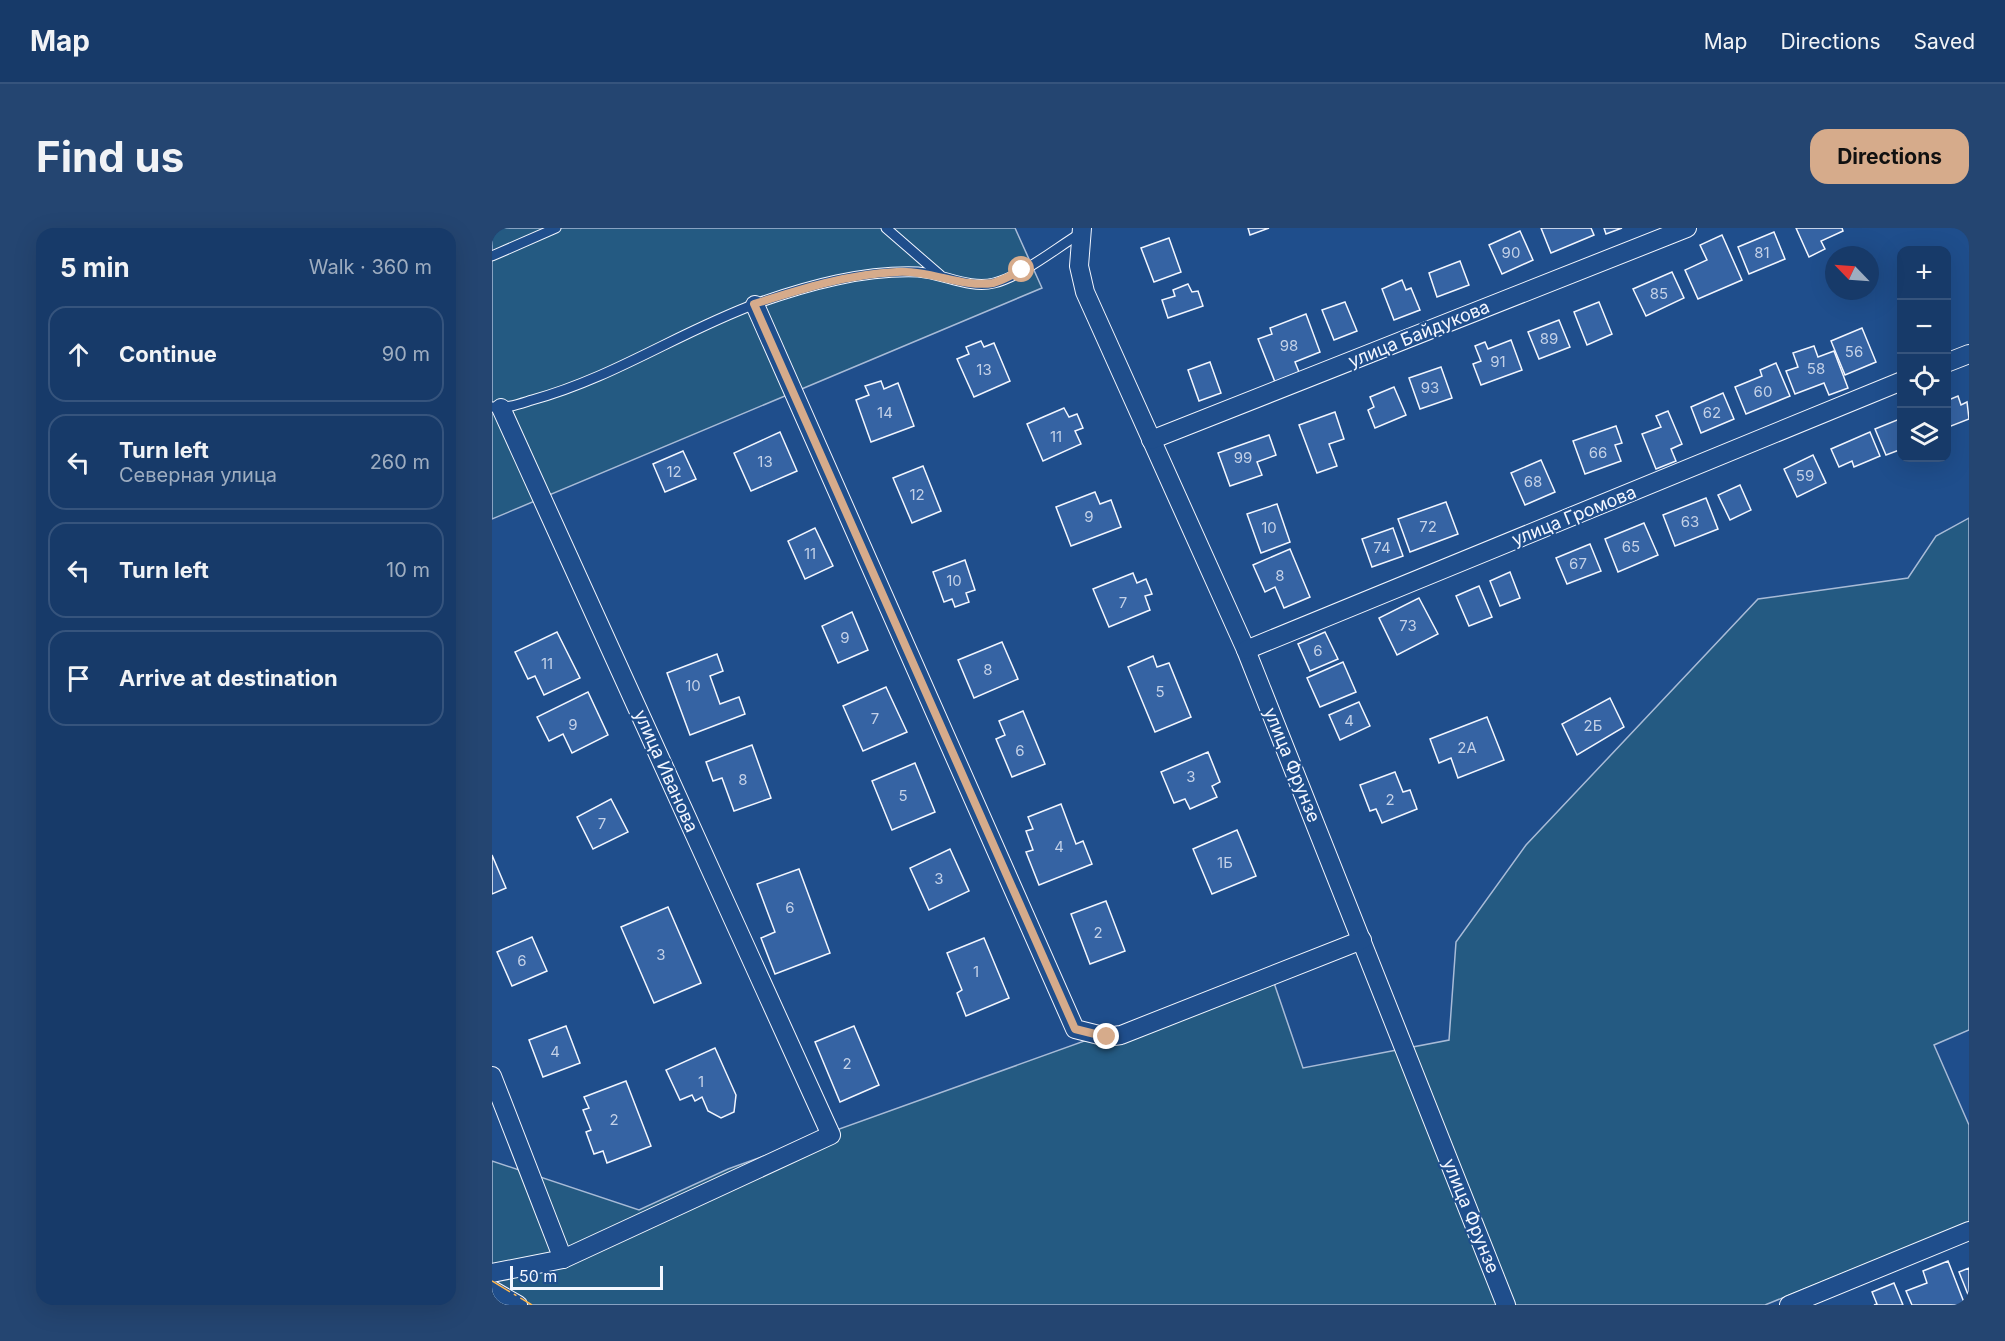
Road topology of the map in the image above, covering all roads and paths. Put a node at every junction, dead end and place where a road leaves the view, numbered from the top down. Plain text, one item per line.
1 (556, 228) edge
2 (886, 228) edge
3 (1687, 228) edge
4 (1084, 229) edge
5 (492, 256) edge
6 (940, 275) junction
7 (754, 304) junction
8 (1969, 354) edge
9 (1951, 361) edge
10 (1897, 383) edge
11 (496, 408) edge
12 (1151, 440) junction
13 (1246, 650) junction
14 (1362, 940) junction
15 (492, 1076) edge
16 (1969, 1231) edge
17 (563, 1259) junction
18 (492, 1274) edge
19 (492, 1290) edge
20 (518, 1305) edge
21 (1506, 1305) edge
22 (1790, 1305) edge

1 - 5 lane
2 - 6 lane
3 - 12 street, улица Байдукова
4 - 6 lane
4 - 12 street, улица Фрунзе
6 - 7 lane
7 - 11 lane
7 - 14 street
8 - 9 street
10 - 13 street, улица Громова
11 - 17 street, улица Иванова
12 - 13 street, улица Фрунзе
13 - 14 street, улица Фрунзе
14 - 21 street, улица Фрунзе
15 - 17 street
16 - 22 street
17 - 18 street
19 - 20 street

